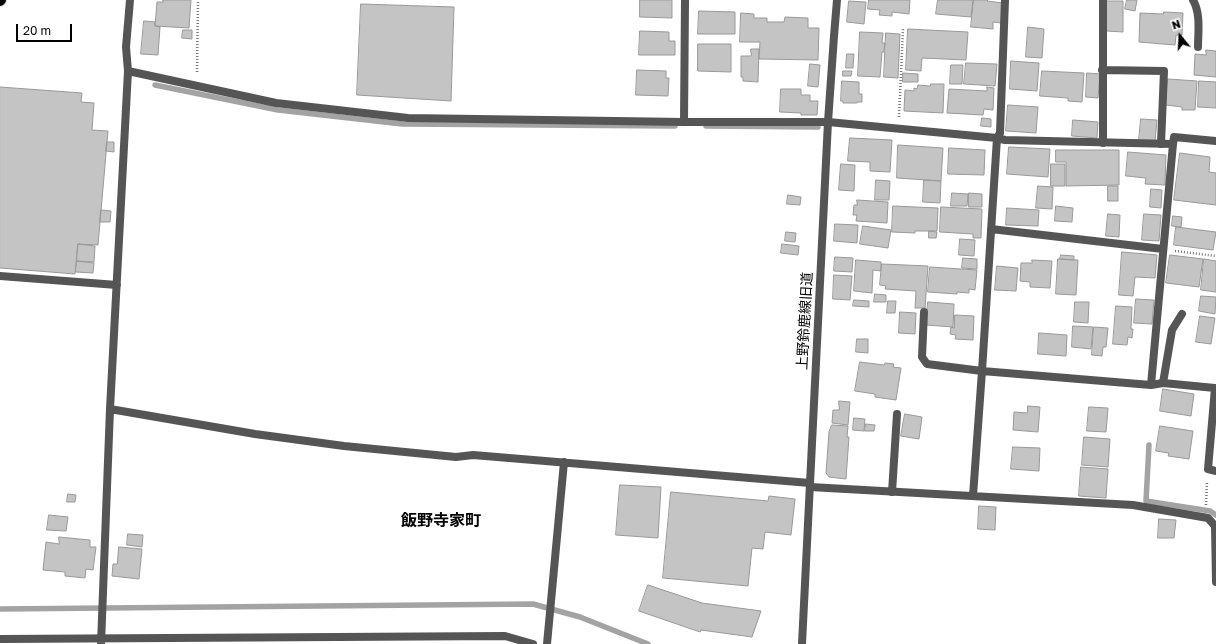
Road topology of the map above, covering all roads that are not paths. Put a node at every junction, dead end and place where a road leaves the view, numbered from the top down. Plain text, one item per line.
1 (130, 0) edge
2 (685, 0) edge
3 (837, 0) edge
4 (1005, 0) edge
5 (1103, 0) edge
6 (1193, 0) edge
7 (1198, 47) dead end
8 (1102, 70) junction
9 (128, 72) junction
10 (684, 122) junction
11 (828, 122) junction
12 (997, 138) junction
13 (1216, 140) edge
14 (1103, 143) junction
15 (1161, 144) junction
16 (1173, 144) junction
17 (991, 229) junction
18 (1163, 249) junction
19 (0, 276) edge
20 (117, 285) junction
21 (924, 312) dead end
22 (1182, 314) dead end
23 (982, 371) junction
24 (1163, 383) junction
25 (1151, 385) junction
26 (1215, 388) edge
27 (110, 409) junction
28 (898, 414) dead end
29 (564, 462) junction
30 (1212, 470) edge
31 (810, 485) junction
32 (892, 492) junction
33 (973, 496) junction
34 (1216, 582) edge
35 (0, 639) edge
36 (101, 641) edge
37 (533, 644) edge
38 (547, 644) edge
39 (802, 644) edge

1 - 9 street
2 - 10 street
3 - 11 street, 上野鈴鹿線旧道
4 - 12 street
5 - 8 street
6 - 7 street
8 - 14 street
8 - 15 street
9 - 10 street
9 - 20 street
10 - 11 street
11 - 12 street
11 - 31 street, 上野鈴鹿線旧道
12 - 14 street
12 - 17 street
13 - 16 street
14 - 15 street
15 - 16 street
16 - 18 street
17 - 18 street
17 - 23 street
18 - 25 street
19 - 20 street
20 - 27 street
21 - 23 street
22 - 24 street
23 - 25 street
23 - 33 street
24 - 25 street
24 - 26 street
26 - 30 street
27 - 29 street
27 - 36 street
28 - 32 street
29 - 31 street
29 - 38 street
31 - 32 street
31 - 39 street, 上野鈴鹿線旧道
32 - 33 street
33 - 34 street
35 - 36 street
36 - 37 street

